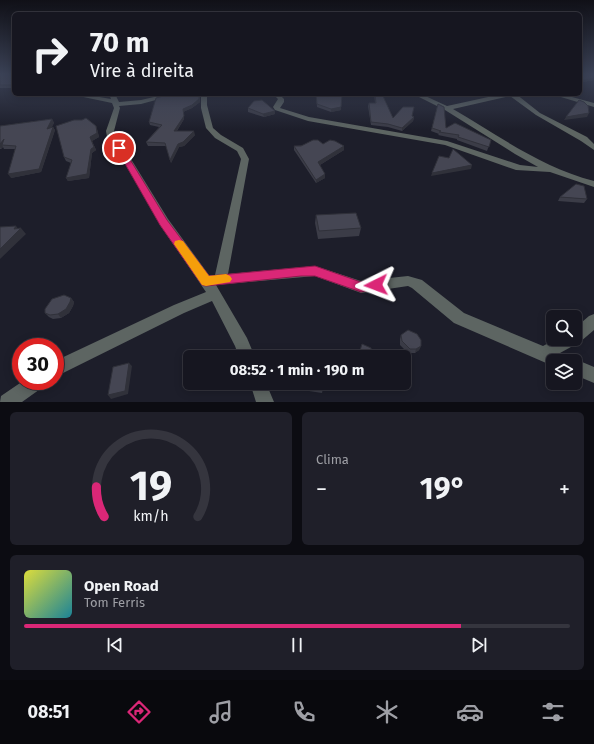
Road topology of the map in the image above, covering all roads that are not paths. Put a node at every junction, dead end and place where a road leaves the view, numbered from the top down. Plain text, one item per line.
1 (86, 96) edge
2 (166, 96) edge
3 (204, 96) edge
4 (278, 96) edge
5 (420, 96) edge
6 (502, 96) edge
7 (514, 96) edge
8 (561, 96) edge
9 (115, 100) edge
10 (594, 105) edge
11 (446, 108) junction
12 (594, 148) edge
13 (549, 170) junction
14 (594, 184) edge
15 (220, 280) junction
16 (206, 281) junction
17 (215, 294) junction
18 (594, 321) edge
19 (582, 331) edge
20 (558, 346) edge
21 (244, 350) edge
22 (543, 354) junction
23 (546, 355) edge
24 (64, 365) edge
25 (582, 370) edge
26 (594, 375) edge
27 (24, 390) edge
28 (261, 390) edge
29 (7, 402) edge
30 (266, 402) edge

1 - 9 street
2 - 9 street
3 - 15 street
4 - 13 street
5 - 11 street
6 - 11 street
7 - 12 street
8 - 10 street
9 - 16 street
11 - 13 street
13 - 14 street
15 - 16 street
15 - 22 street
16 - 17 street
17 - 21 street
17 - 24 street
18 - 19 street
20 - 22 street
22 - 23 street
25 - 26 street
27 - 29 street
28 - 30 street

